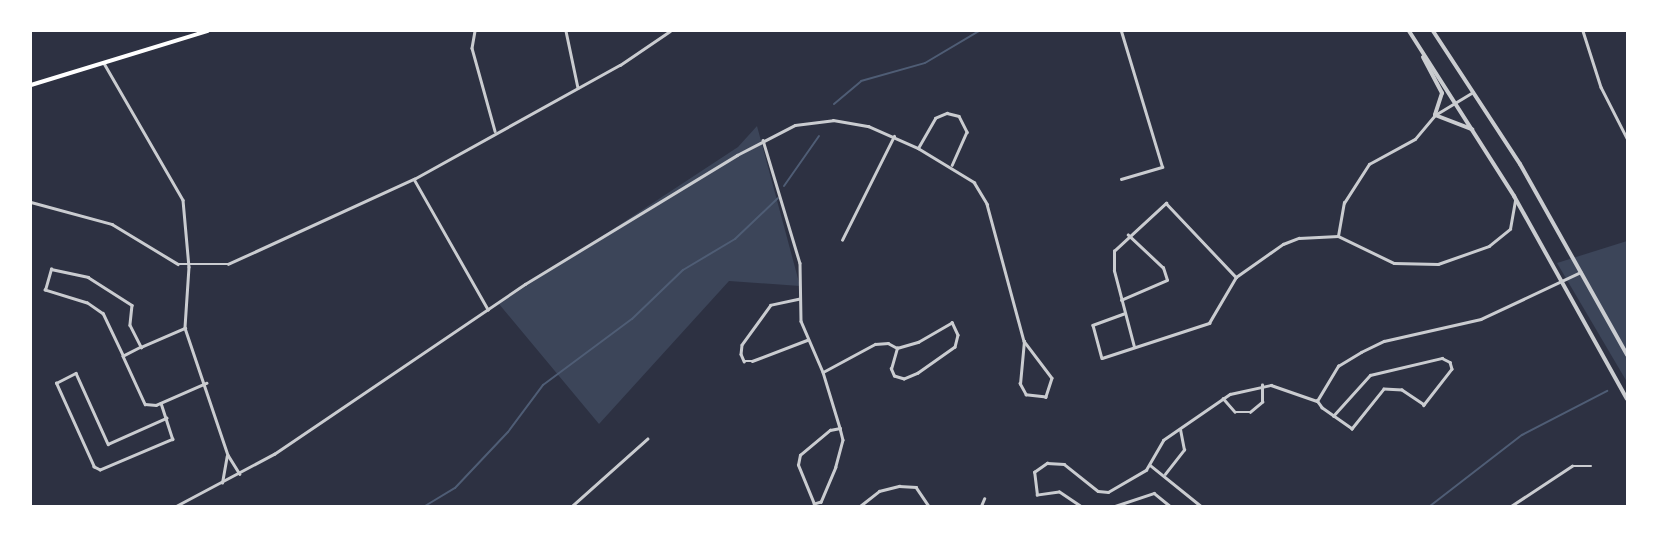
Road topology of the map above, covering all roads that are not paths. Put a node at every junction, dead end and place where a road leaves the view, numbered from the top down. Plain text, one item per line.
1 (208, 31) edge
2 (475, 31) edge
3 (566, 31) edge
4 (670, 31) edge
5 (1121, 31) edge
6 (1408, 31) edge
7 (1434, 31) edge
8 (1583, 31) edge
9 (1414, 40) junction
10 (104, 63) junction
11 (31, 85) edge
12 (578, 88) junction
13 (1474, 91) junction
14 (1456, 102) junction
15 (1435, 116) junction
16 (1474, 130) junction
17 (495, 131) junction
18 (894, 136) junction
19 (1627, 138) edge
20 (763, 140) junction
21 (918, 148) junction
22 (952, 166) junction
23 (414, 179) junction
24 (1121, 179) dead end
25 (1514, 196) junction
26 (31, 202) edge
27 (1128, 235) junction
28 (1338, 236) junction
29 (842, 240) dead end
30 (189, 267) junction
31 (1581, 272) junction
32 (1236, 277) junction
33 (1562, 282) junction
34 (800, 299) junction
35 (1121, 300) junction
36 (488, 309) junction
37 (1124, 314) junction
38 (185, 328) junction
39 (807, 340) junction
40 (1024, 341) junction
41 (141, 347) junction
42 (1134, 347) junction
43 (897, 348) junction
44 (1627, 355) edge
45 (123, 356) junction
46 (823, 372) junction
47 (206, 383) junction
48 (1262, 385) junction
49 (1223, 398) junction
50 (1627, 399) edge
51 (1317, 402) junction
52 (161, 403) junction
53 (1334, 416) junction
54 (166, 418) junction
55 (840, 428) junction
56 (1180, 430) junction
57 (647, 439) dead end
58 (228, 455) junction
59 (1150, 465) junction
60 (1591, 466) dead end
61 (240, 474) junction
62 (1165, 474) junction
63 (221, 484) junction
64 (984, 498) dead end
65 (176, 506) edge
66 (572, 506) edge
67 (860, 506) edge
68 (929, 506) edge
69 (981, 506) edge
70 (1080, 506) edge
71 (1115, 506) edge
72 (1170, 506) edge
73 (1201, 506) edge
74 (1511, 506) edge

1 - 10 main road
2 - 17 street
3 - 12 street
4 - 12 street
5 - 24 street
6 - 9 street
7 - 13 street
8 - 19 street
9 - 14 street
9 - 15 street
10 - 11 main road
10 - 30 street
12 - 17 street
13 - 14 street
13 - 31 street
14 - 15 street
14 - 16 street
15 - 16 street
15 - 28 street
16 - 25 street
17 - 23 street
18 - 20 street
18 - 21 street
18 - 29 street
20 - 34 street
20 - 36 street
21 - 22 street
21 - 22 street
22 - 40 street
23 - 30 street
23 - 36 street
25 - 28 street
25 - 33 street
26 - 30 street
27 - 32 street
27 - 35 street
27 - 35 street
28 - 32 street
30 - 38 street
31 - 33 street
31 - 44 street
32 - 42 street
33 - 50 street
33 - 51 street
34 - 39 street
34 - 39 street
35 - 37 street
36 - 61 street
37 - 42 street
37 - 42 street
38 - 41 street
38 - 47 street
39 - 46 street
40 - 40 street
41 - 45 street
41 - 45 street
43 - 43 street
43 - 46 street
45 - 52 street
46 - 55 street
47 - 52 street
47 - 58 street
48 - 49 street
48 - 49 street
48 - 51 street
49 - 56 street
51 - 53 street
52 - 54 street
53 - 53 street
54 - 54 street
55 - 55 street
56 - 59 street
56 - 62 street
57 - 66 street
58 - 61 street
58 - 63 street
59 - 62 street
59 - 70 street
60 - 74 street
61 - 63 street
62 - 73 street
63 - 65 street
64 - 69 street
67 - 68 street
71 - 72 street

